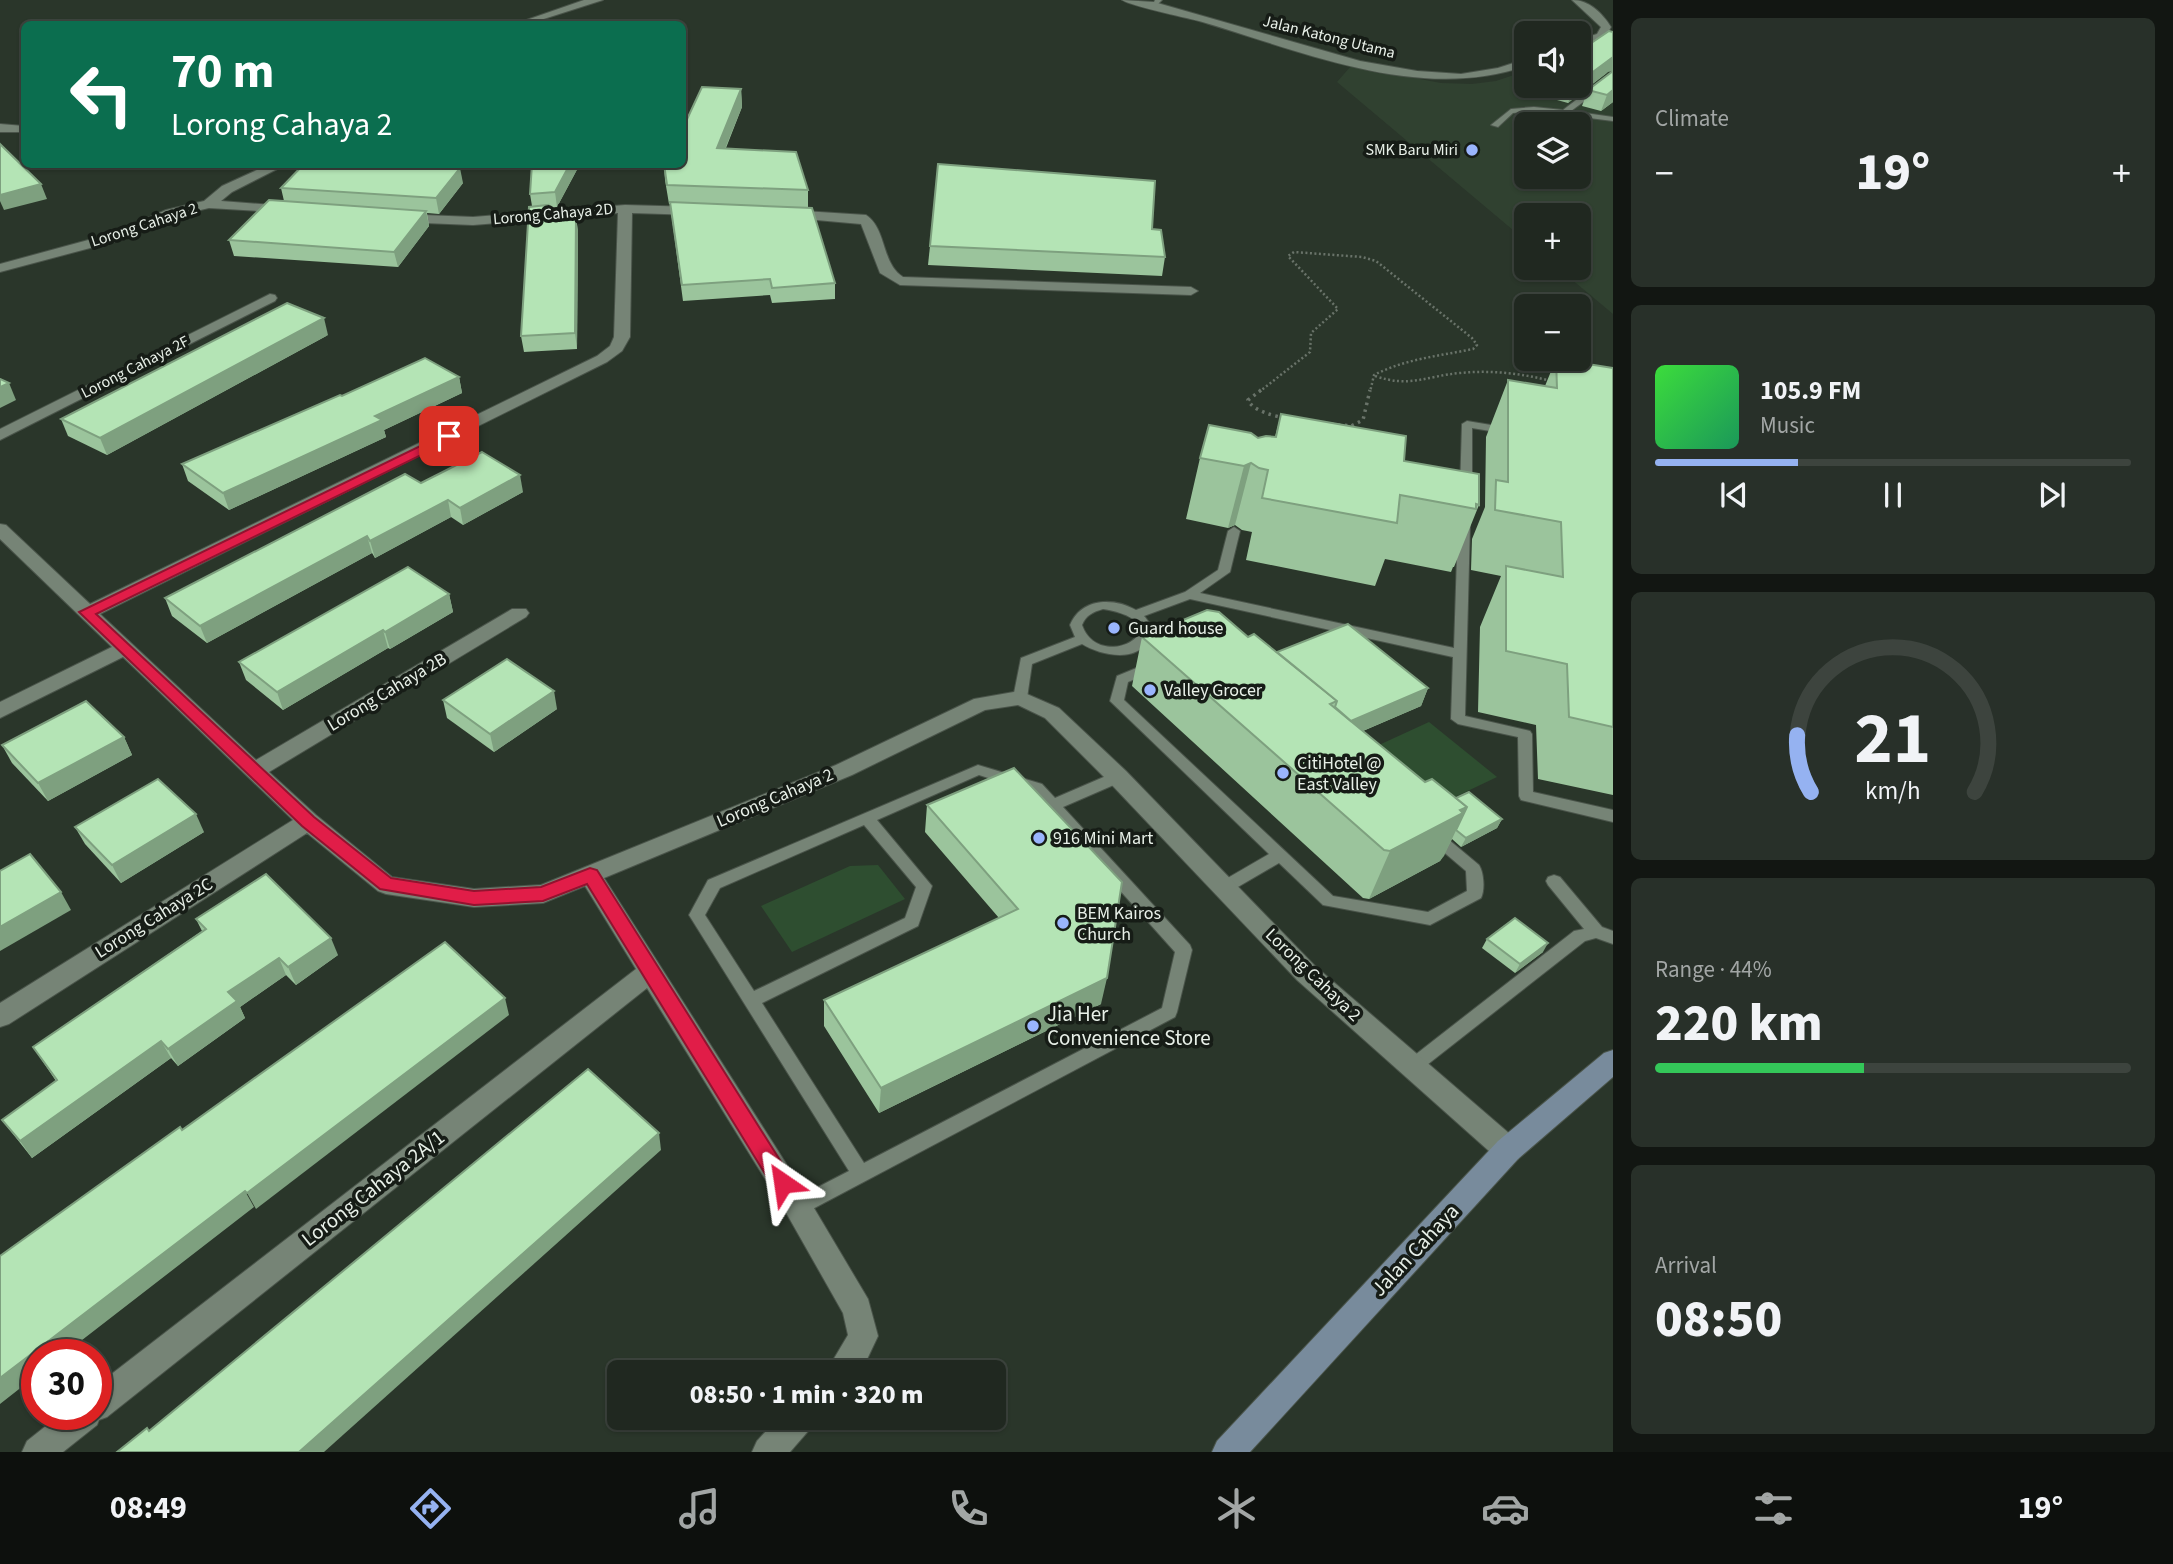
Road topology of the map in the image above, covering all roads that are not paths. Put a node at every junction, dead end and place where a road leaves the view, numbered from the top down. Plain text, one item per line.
1 (598, 0) edge
2 (1127, 0) edge
3 (1577, 0) edge
4 (1156, 2) edge
5 (528, 21) edge
6 (1591, 39) edge
7 (1514, 66) edge
8 (1613, 76) edge
9 (1566, 111) junction
10 (1613, 119) edge
11 (1495, 125) dead end
12 (0, 128) edge
13 (21, 129) edge
14 (272, 168) edge
15 (209, 204) junction
16 (625, 209) junction
17 (302, 211) edge
18 (708, 212) edge
19 (776, 214) edge
20 (382, 217) edge
21 (1, 266) edge
22 (1191, 291) dead end
23 (270, 298) dead end
24 (1510, 419) edge
25 (0, 435) edge
26 (0, 529) edge
27 (1234, 531) dead end
28 (1189, 595) junction
29 (86, 612) junction
30 (519, 613) dead end
31 (1136, 614) junction
32 (1083, 639) junction
33 (122, 649) junction
34 (1460, 654) junction
35 (1020, 698) junction
36 (0, 711) edge
37 (254, 771) junction
38 (1118, 777) junction
39 (1053, 805) junction
40 (1613, 816) edge
41 (867, 818) junction
42 (308, 821) junction
43 (1279, 855) junction
44 (590, 875) junction
45 (1554, 881) dead end
46 (1225, 887) junction
47 (1596, 932) junction
48 (1613, 938) edge
49 (651, 971) junction
50 (751, 1000) junction
51 (0, 1016) edge
52 (1613, 1061) edge
53 (1412, 1067) junction
54 (1508, 1150) junction
55 (861, 1174) junction
56 (797, 1207) junction
57 (851, 1360) edge
58 (112, 1393) edge
59 (66, 1430) edge
60 (788, 1430) edge
61 (38, 1452) edge
62 (768, 1452) edge
63 (1228, 1452) edge

1 - 5 street
2 - 4 street, Jalan Katong Utama
3 - 6 street
4 - 7 street, Jalan Katong Utama
8 - 9 lane
9 - 10 lane
9 - 11 lane
12 - 13 street
14 - 15 street, Lorong Cahaya 2
15 - 17 street
15 - 21 street, Lorong Cahaya 2
16 - 18 street
16 - 20 street, Lorong Cahaya 2D
16 - 29 street, Lorong Cahaya 2D
19 - 22 street
23 - 25 street, Lorong Cahaya 2F
24 - 34 lane
26 - 29 street, Lorong Cahaya 2
27 - 28 lane
28 - 31 lane
28 - 34 lane
29 - 33 street, Lorong Cahaya 2
30 - 37 street, Lorong Cahaya 2B
31 - 32 lane
31 - 32 lane
32 - 35 lane
33 - 36 street
33 - 37 street, Lorong Cahaya 2
34 - 40 lane
35 - 38 street, Lorong Cahaya 2
35 - 44 street, Lorong Cahaya 2
37 - 42 street, Lorong Cahaya 2
38 - 39 lane
38 - 46 street, Lorong Cahaya 2
39 - 41 lane
39 - 55 lane
41 - 50 lane
41 - 50 lane
42 - 44 street, Lorong Cahaya 2
42 - 51 street, Lorong Cahaya 2C
43 - 43 lane
43 - 46 lane
44 - 49 street
45 - 47 lane
46 - 53 street, Lorong Cahaya 2
47 - 48 lane
47 - 53 lane
49 - 56 street
49 - 58 street, Lorong Cahaya 2A/1
50 - 55 lane
52 - 54 street, Jalan Cahaya
53 - 54 street, Lorong Cahaya 2
54 - 63 street, Jalan Cahaya
55 - 56 lane
56 - 57 street
59 - 61 street
60 - 62 street

